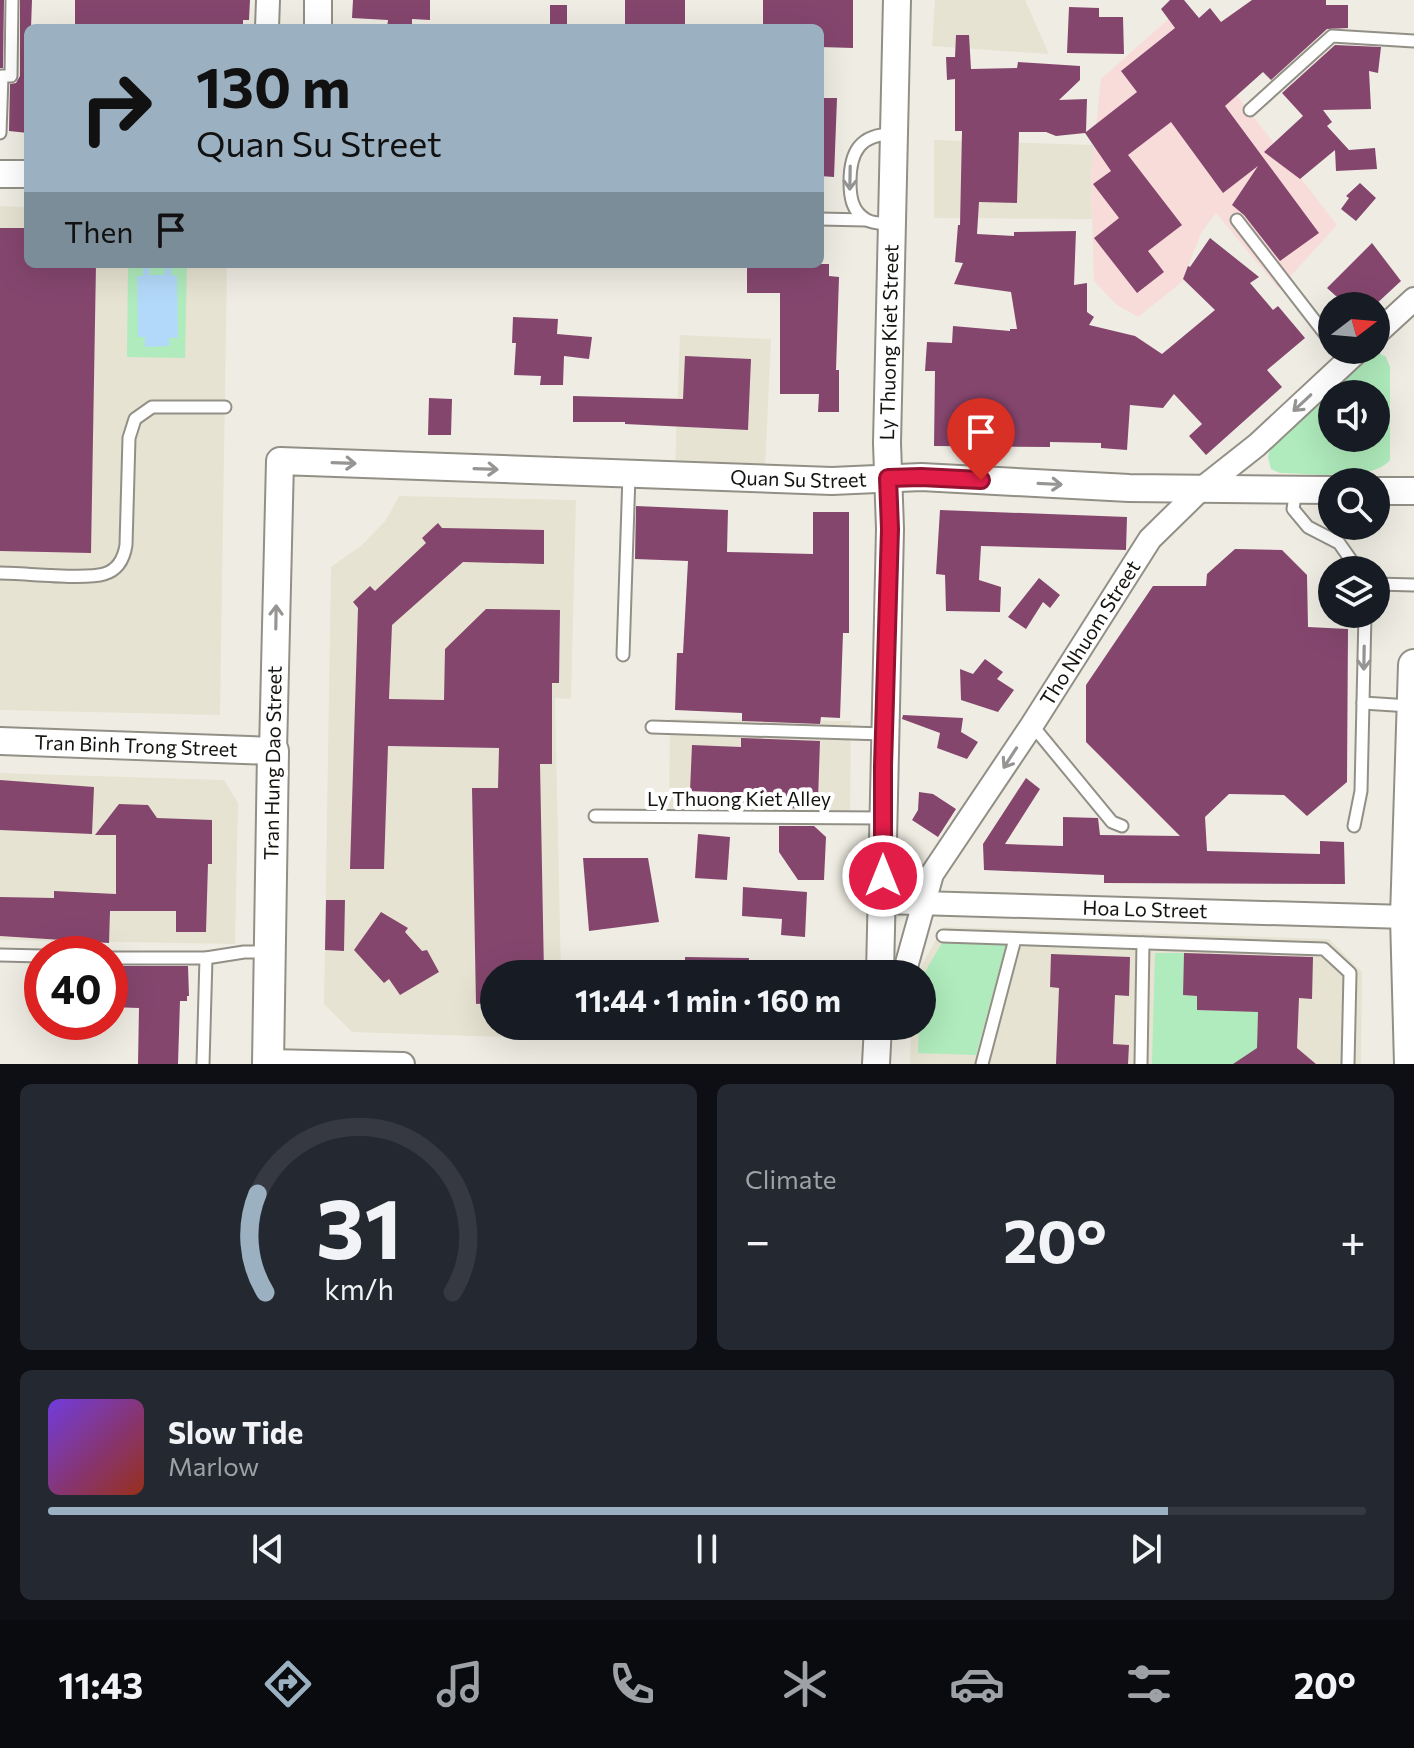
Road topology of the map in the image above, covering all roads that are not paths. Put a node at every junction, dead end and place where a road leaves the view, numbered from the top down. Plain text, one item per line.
1 (12, 0) edge
2 (268, 0) edge
3 (318, 0) edge
4 (897, 0) edge
5 (267, 24) edge
6 (318, 24) edge
7 (1414, 41) edge
8 (1, 76) edge
9 (1250, 110) dead end
10 (0, 133) edge
11 (894, 134) junction
12 (0, 174) edge
13 (24, 174) edge
14 (824, 219) edge
15 (1237, 220) dead end
16 (879, 222) junction
17 (1414, 299) edge
18 (1390, 321) edge
19 (1318, 325) edge
20 (1338, 364) edge
21 (225, 407) dead end
22 (280, 461) joint
23 (629, 475) junction
24 (888, 478) junction
25 (1200, 490) junction
26 (1296, 490) junction
27 (1318, 490) edge
28 (1390, 491) edge
29 (1414, 491) edge
30 (1348, 556) edge
31 (0, 573) edge
32 (1390, 584) edge
33 (1414, 585) edge
34 (1365, 628) edge
35 (623, 655) dead end
36 (1414, 665) edge
37 (1363, 703) junction
38 (1412, 706) edge
39 (1032, 725) junction
40 (652, 727) dead end
41 (884, 734) junction
42 (0, 741) edge
43 (273, 751) junction
44 (595, 816) dead end
45 (882, 818) junction
46 (1122, 826) dead end
47 (1354, 826) dead end
48 (883, 902) junction
49 (924, 903) junction
50 (1406, 917) junction
51 (943, 936) dead end
52 (1015, 939) junction
53 (1143, 943) junction
54 (270, 952) junction
55 (0, 955) edge
56 (24, 956) edge
57 (128, 958) edge
58 (206, 958) junction
59 (881, 960) edge
60 (908, 960) edge
61 (878, 1040) edge
62 (886, 1040) edge
63 (268, 1062) edge
64 (203, 1064) edge
65 (403, 1064) edge
66 (878, 1064) edge
67 (982, 1064) edge
68 (1141, 1064) edge
69 (1348, 1064) edge
70 (1410, 1064) edge

1 - 8 lane
2 - 5 street
3 - 6 street
4 - 11 street, Ly Thuong Kiet Street
7 - 9 lane
8 - 10 lane
11 - 16 street, Ly Thuong Kiet Street
11 -> 16 lane
12 - 13 street
14 - 16 lane
15 - 19 lane
16 - 24 street, Ly Thuong Kiet Street
17 - 18 street
20 -> 25 street, Tho Nhuom Street
21 - 31 lane
22 -> 23 street, Quan Su Street
43 -> 22 street, Tran Hung Dao Street
23 - 24 street, Quan Su Street
23 - 35 lane
24 -> 25 street, Quan Su Street
24 - 41 street, Ly Thuong Kiet Street
25 - 26 street, Quan Su Street
25 - 39 street, Tho Nhuom Street
26 - 27 street, Quan Su Street
26 - 30 lane
28 - 29 street
32 - 33 lane
34 -> 37 lane
36 - 38 main road
37 - 38 lane
37 - 47 lane
38 - 50 main road
39 - 46 lane
39 -> 49 street, Tho Nhuom Street
40 - 41 lane
41 - 45 street, Ly Thuong Kiet Street
42 - 43 street, Tran Binh Trong Street
43 - 54 main road, Tran Hung Dao Street
44 - 45 lane, Ly Thuong Kiet Alley
45 - 48 street, Ly Thuong Kiet Street
48 - 49 street, Hoa Lo Street
48 - 59 street, Ly Thuong Kiet Street
49 - 50 street, Hoa Lo Street
49 - 60 street, Tho Nhuom Street
50 - 70 main road
51 - 52 lane
52 - 53 lane
52 - 67 lane
53 - 68 lane
53 - 69 lane
54 - 58 lane
54 - 63 main road, Tran Hung Dao Street
55 - 56 lane
57 - 58 lane
58 - 64 lane
61 - 66 street
62 - 66 street
63 - 65 street

